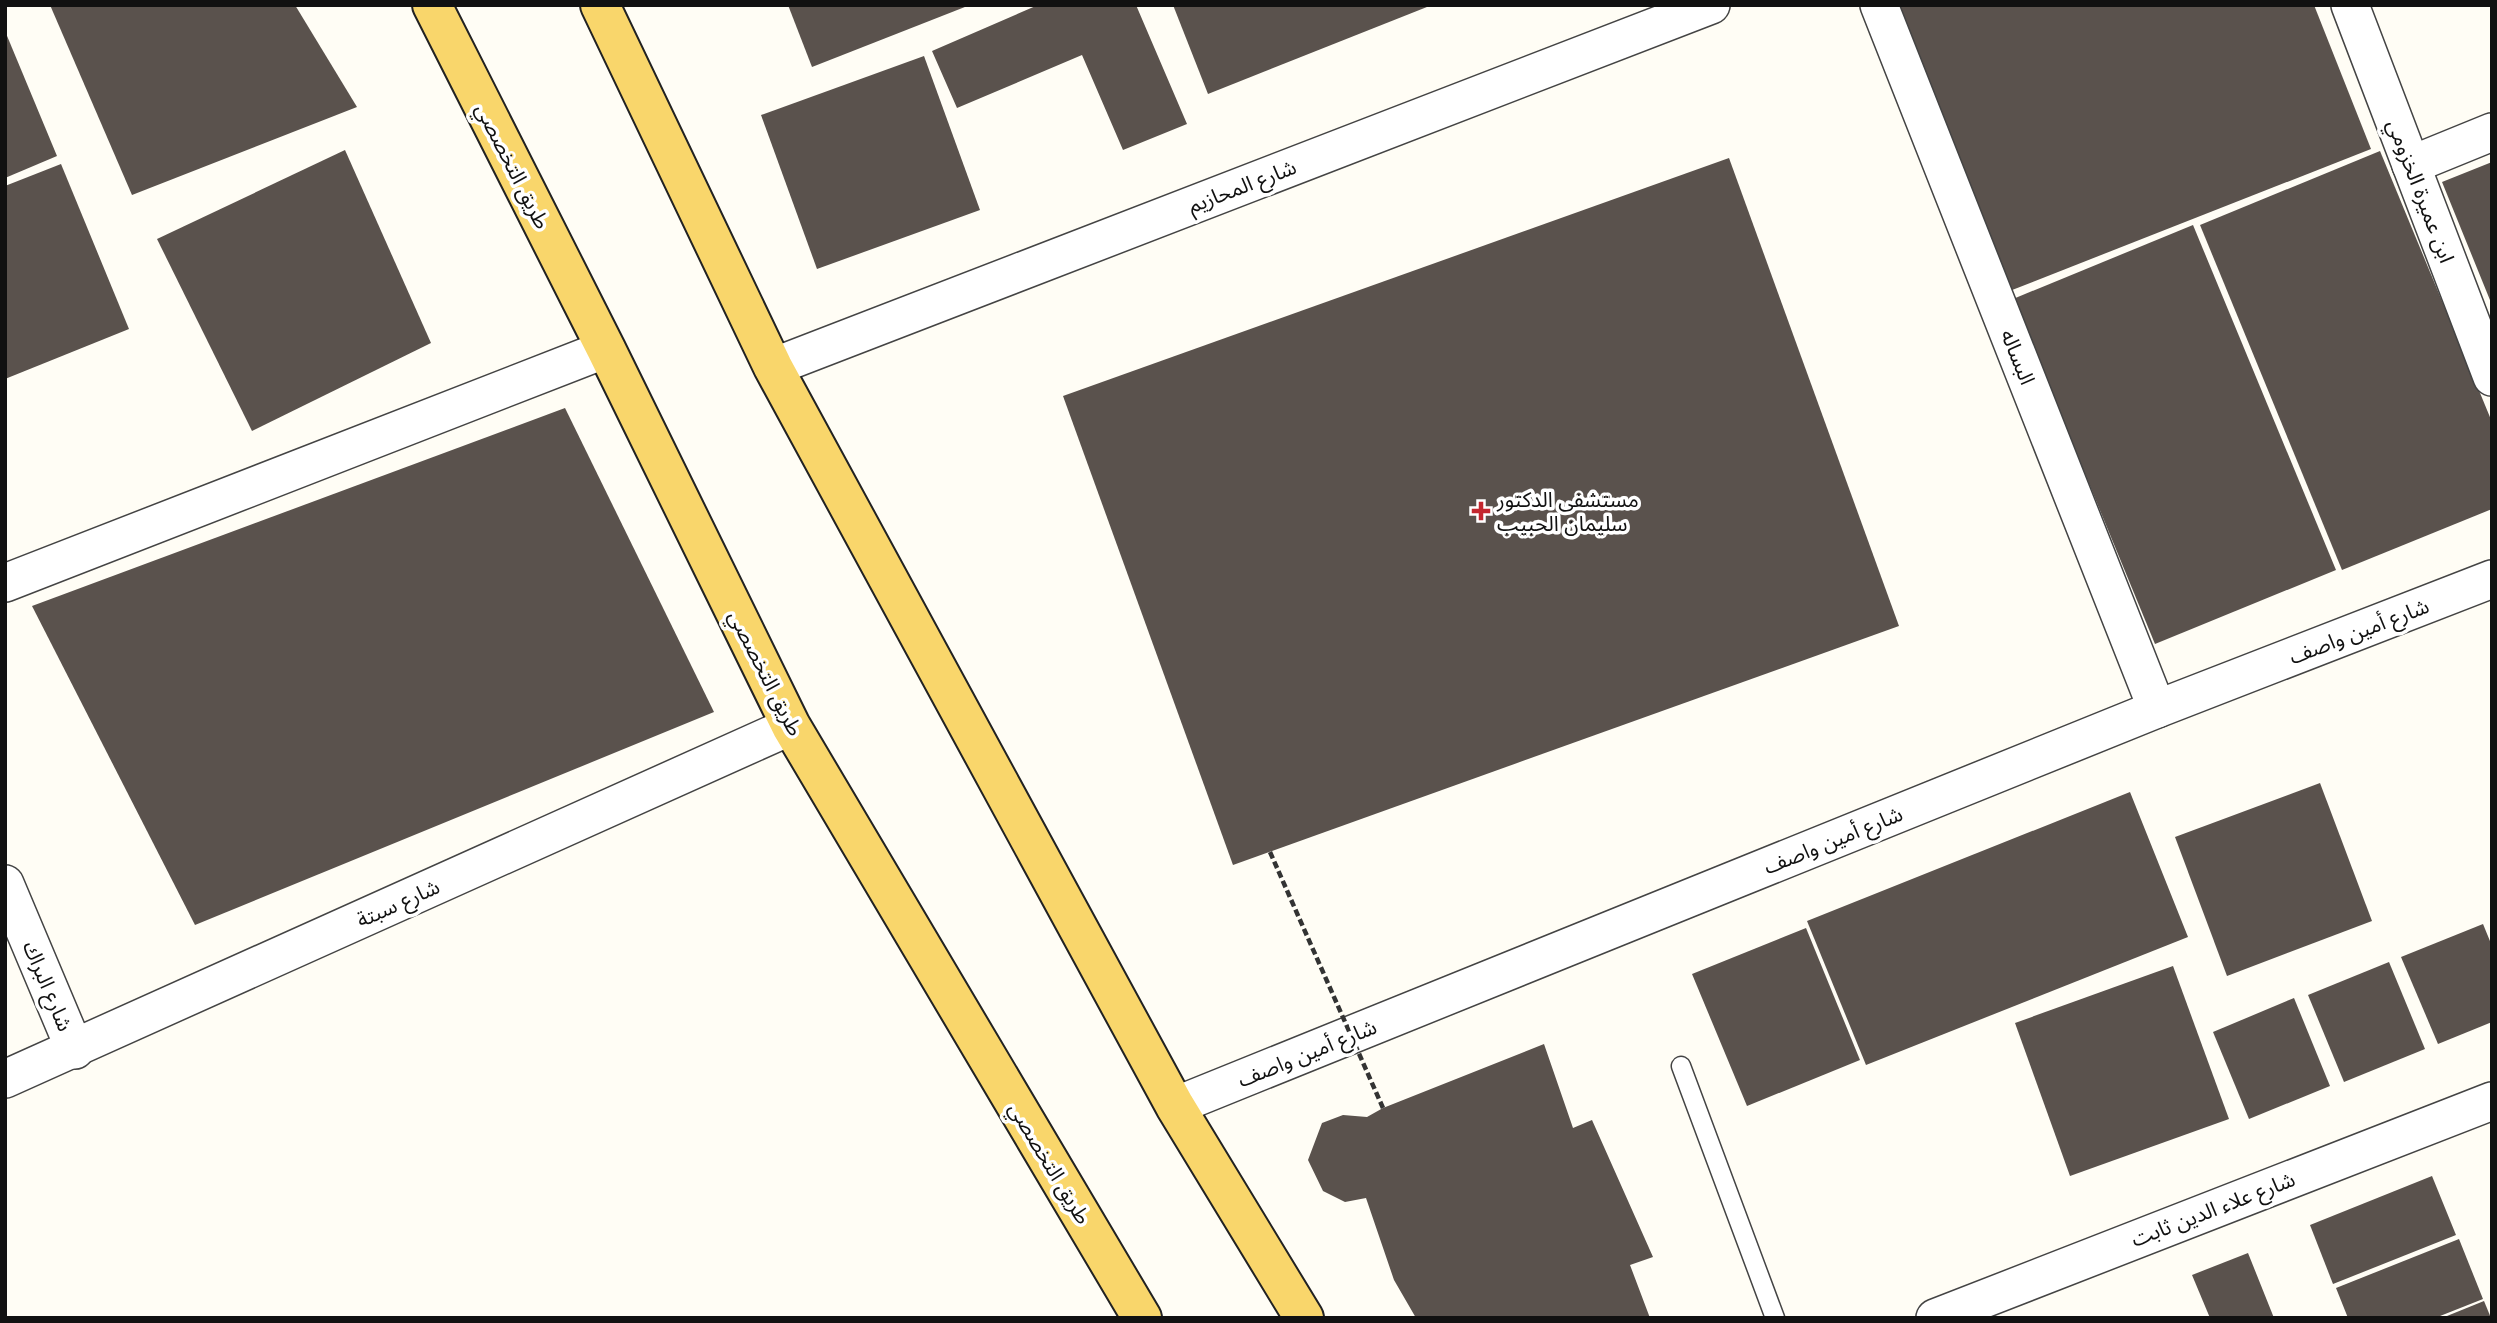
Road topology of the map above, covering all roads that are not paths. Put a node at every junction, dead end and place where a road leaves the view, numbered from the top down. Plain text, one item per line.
1 (432, 5) edge
2 (600, 5) edge
3 (1711, 5) edge
4 (1880, 5) edge
5 (2350, 5) edge
6 (2492, 132) edge
7 (2411, 164) junction
8 (606, 349) junction
9 (773, 366) junction
10 (2492, 377) edge
11 (2492, 579) edge
12 (5, 583) edge
13 (2157, 709) junction
14 (791, 726) junction
15 (5, 884) edge
16 (75, 1050) junction
17 (1681, 1066) dead end
18 (5, 1079) edge
19 (2491, 1103) edge
20 (1175, 1106) junction
21 (1142, 1318) edge
22 (1304, 1318) edge
23 (1775, 1318) edge
24 (1935, 1318) edge

1 - 8 main road, طريق التخصصي
2 - 9 main road
3 - 9 street, شارع المحازيم
4 - 13 street, البساله
5 - 7 street, ابن عميرة الخزومي
6 - 7 street
7 - 10 street, ابن عميرة الخزومي
8 - 12 street
8 - 14 main road, طريق التخصصي
9 - 20 main road
11 - 13 street, شارع أمين واصف
13 - 20 street, شارع أمين واصف
14 - 16 street, شارع سبتة
14 - 21 main road, طريق التخصصي
15 - 16 street, شارع البراك
16 - 18 street, شارع سبتة
17 - 23 lane
19 - 24 street, شارع علاء الدين ثابت
20 - 22 main road

